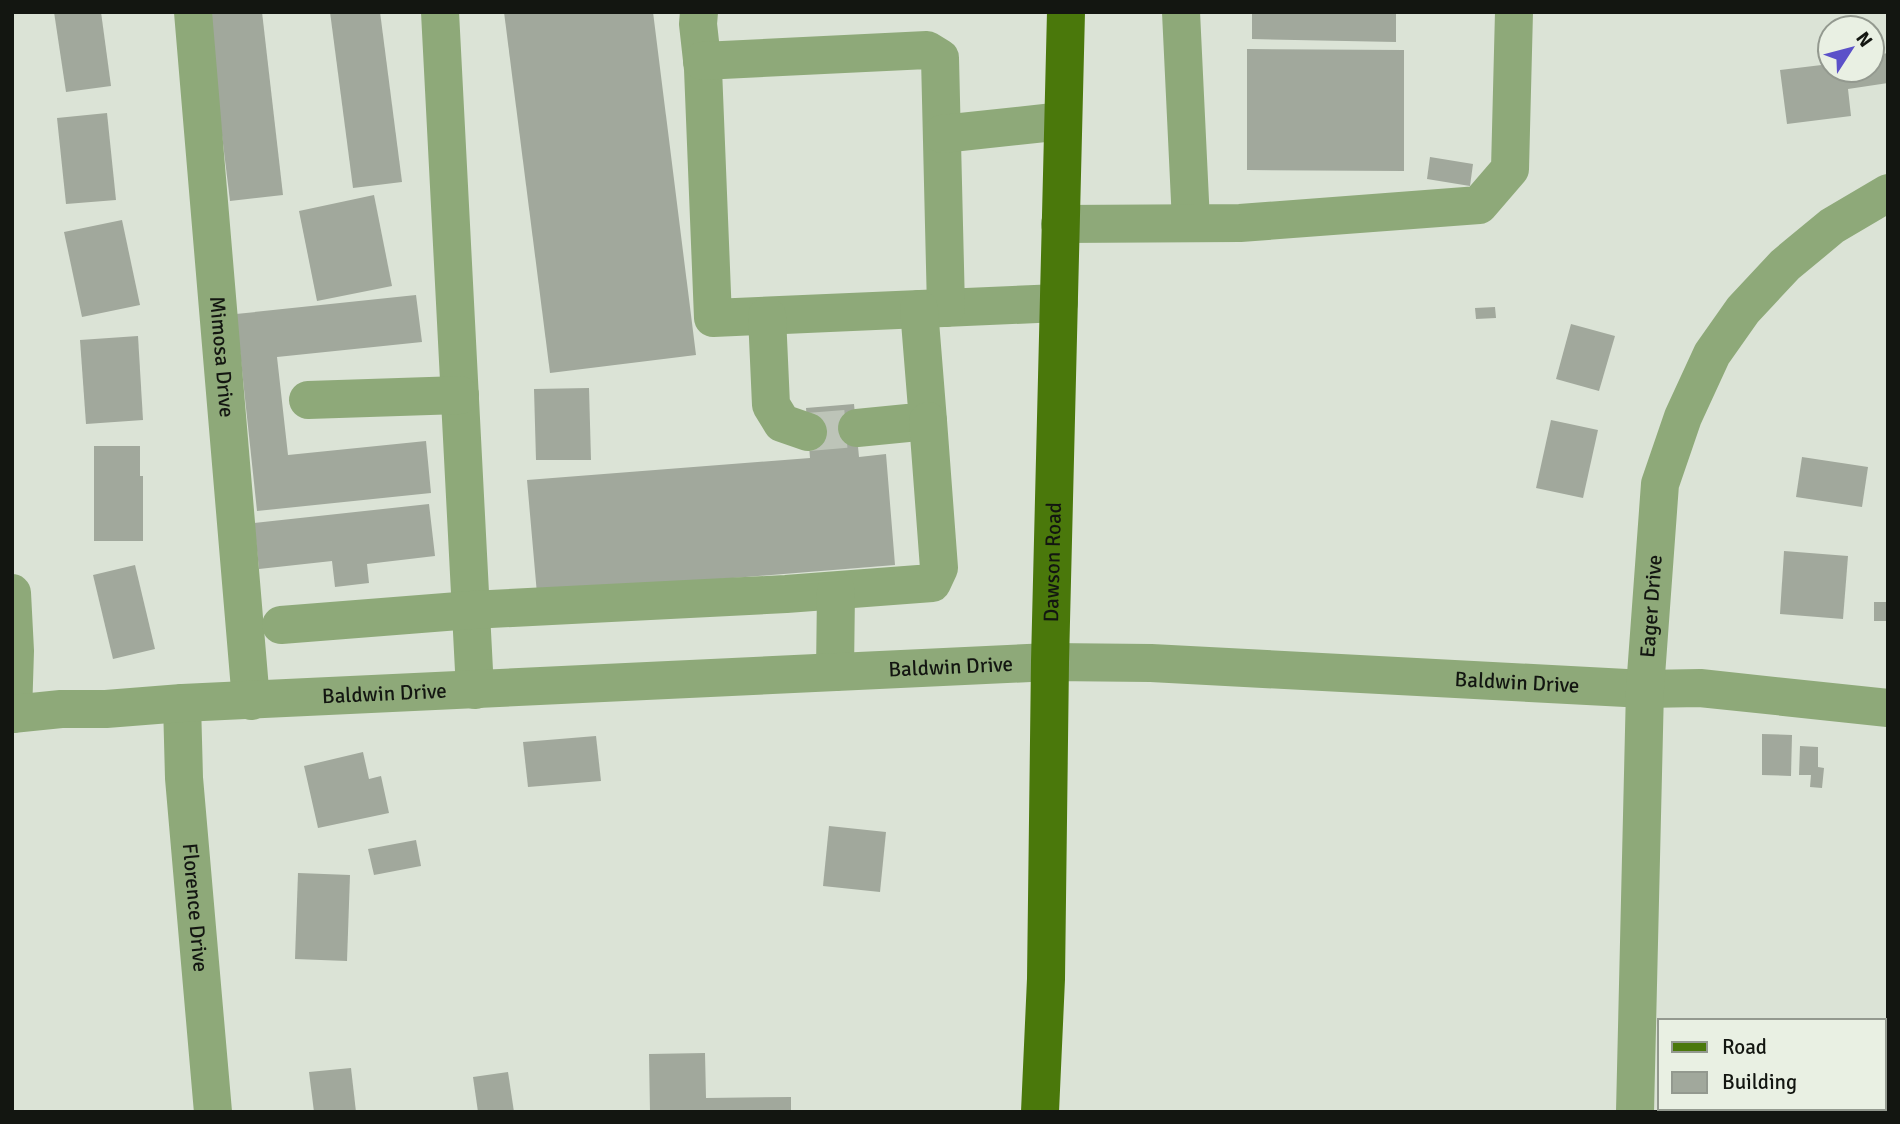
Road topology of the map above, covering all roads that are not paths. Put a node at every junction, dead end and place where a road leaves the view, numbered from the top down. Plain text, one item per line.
1 (193, 12) edge
2 (440, 12) edge
3 (699, 12) edge
4 (1066, 12) edge
5 (1181, 12) edge
6 (1514, 12) edge
7 (702, 61) junction
8 (1063, 121) junction
9 (942, 134) junction
10 (1888, 193) edge
11 (1191, 222) junction
12 (1060, 225) junction
13 (1059, 303) junction
14 (933, 308) junction
15 (767, 316) junction
16 (460, 395) junction
17 (308, 400) dead end
18 (928, 421) junction
19 (857, 428) tunnel mouth
20 (808, 432) tunnel mouth
21 (836, 591) junction
22 (12, 593) edge
23 (471, 610) junction
24 (281, 625) dead end
25 (1050, 662) junction
26 (835, 672) junction
27 (1645, 689) junction
28 (475, 690) junction
29 (251, 701) junction
30 (182, 703) junction
31 (1888, 708) edge
32 (13, 714) edge
33 (212, 1112) edge
34 (1040, 1112) edge
35 (1635, 1112) edge

1 - 29 street, Mimosa Drive
2 - 16 street
3 - 7 street
4 - 8 main road, Dawson Road
5 - 11 street
6 - 11 street
7 - 9 street
7 - 15 street
8 - 9 street
8 - 12 main road, Dawson Road
9 - 14 street
10 - 27 street, Eager Drive
11 - 12 street
12 - 13 main road, Dawson Road
13 - 14 street
13 - 25 main road, Dawson Road
14 - 15 street
14 - 18 street
15 - 20 street
16 - 17 street
16 - 23 street
18 - 19 street
18 - 21 street
21 - 23 street
21 - 26 street
22 - 32 street
23 - 24 street
23 - 28 street
25 - 26 street, Baldwin Drive
25 - 27 street, Baldwin Drive
25 - 34 main road, Dawson Road
26 - 28 street, Baldwin Drive
27 - 31 street, Baldwin Drive
27 - 35 street, Eager Drive
28 - 29 street, Baldwin Drive
29 - 30 street, Baldwin Drive
30 - 32 street, Baldwin Drive
30 - 33 street, Florence Drive

